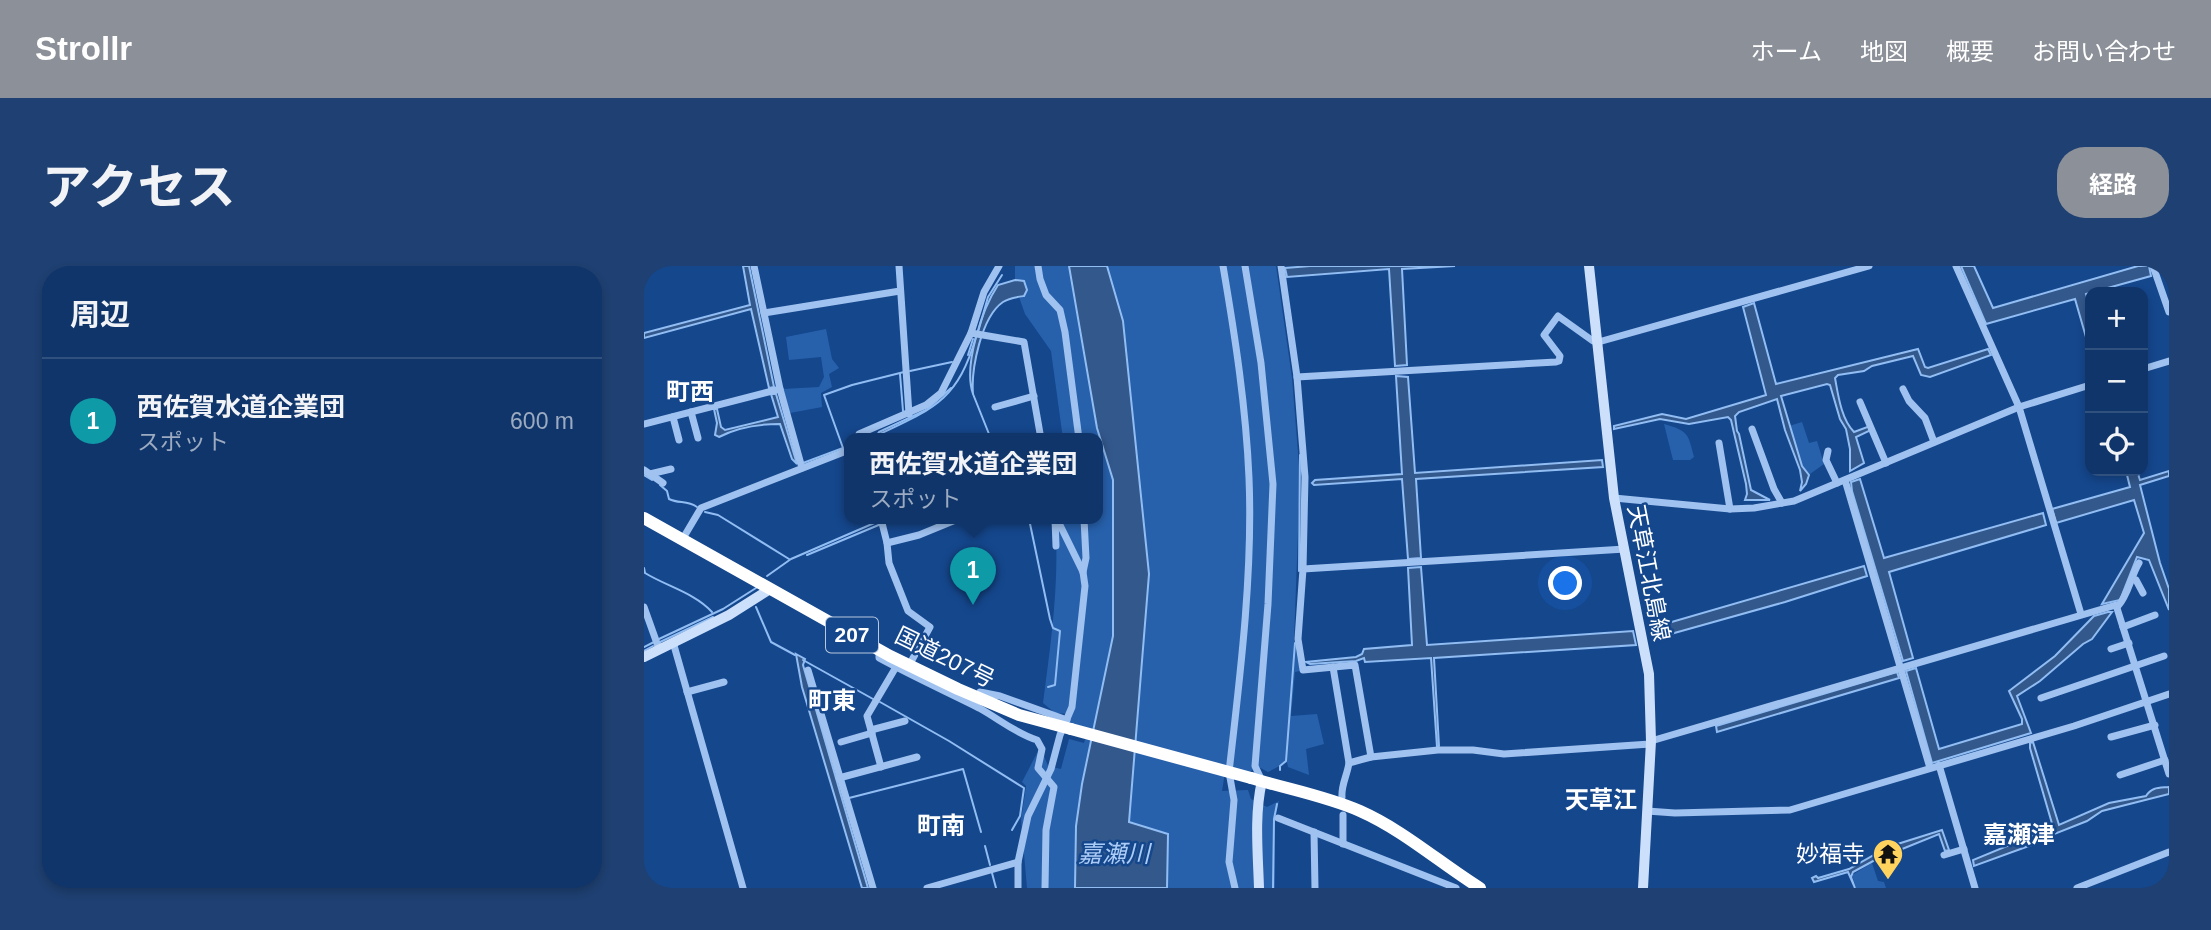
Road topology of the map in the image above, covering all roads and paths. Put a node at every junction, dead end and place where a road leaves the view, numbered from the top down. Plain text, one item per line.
1 (754, 266) edge
2 (898, 266) edge
3 (999, 266) edge
4 (1038, 266) edge
5 (1223, 266) edge
6 (1245, 266) edge
7 (1281, 266) edge
8 (1589, 266) edge
9 (1869, 266) edge
10 (1956, 266) edge
11 (2154, 269) edge
12 (900, 290) junction
13 (2169, 312) edge
14 (764, 313) junction
15 (973, 333) junction
16 (1597, 341) junction
17 (2169, 361) edge
18 (2148, 367) edge
19 (1297, 377) junction
20 (2085, 387) edge
21 (1903, 389) dead end
22 (775, 390) junction
23 (1034, 396) junction
24 (1860, 402) dead end
25 (995, 407) dead end
26 (2019, 407) junction
27 (691, 412) junction
28 (905, 415) junction
29 (673, 416) junction
30 (644, 424) edge
31 (1752, 429) dead end
32 (861, 433) edge
33 (1040, 433) edge
34 (1078, 433) edge
35 (698, 438) dead end
36 (679, 440) dead end
37 (1934, 442) junction
38 (1719, 443) dead end
39 (844, 451) edge
40 (1828, 452) dead end
41 (1886, 463) junction
42 (802, 464) junction
43 (671, 468) dead end
44 (647, 472) edge
45 (1848, 479) junction
46 (663, 483) dead end
47 (1615, 498) junction
48 (1782, 503) junction
49 (1730, 509) junction
50 (644, 518) edge
51 (882, 524) edge
52 (946, 524) edge
53 (1056, 524) edge
54 (1059, 524) edge
55 (1084, 524) edge
56 (682, 540) junction
57 (887, 543) junction
58 (1056, 546) dead end
59 (1625, 549) junction
60 (2139, 563) dead end
61 (1303, 569) junction
62 (1083, 572) junction
63 (2132, 579) junction
64 (771, 589) junction
65 (2143, 593) dead end
66 (2118, 606) junction
67 (644, 607) edge
68 (2081, 614) junction
69 (2155, 615) dead end
70 (2123, 627) junction
71 (673, 642) junction
72 (2129, 643) junction
73 (659, 649) junction
74 (2111, 649) dead end
75 (2164, 656) dead end
76 (644, 657) edge
77 (912, 660) junction
78 (895, 662) junction
79 (2136, 665) junction
80 (1907, 666) junction
81 (1333, 667) junction
82 (808, 670) dead end
83 (724, 681) dead end
84 (687, 692) junction
85 (2169, 694) edge
86 (2041, 698) dead end
87 (2148, 702) junction
88 (905, 721) dead end
89 (1067, 725) junction
90 (2155, 725) junction
91 (871, 732) junction
92 (2111, 737) dead end
93 (841, 742) dead end
94 (1650, 743) junction
95 (2165, 744) edge
96 (916, 757) dead end
97 (1371, 757) junction
98 (2165, 760) junction
99 (1349, 764) junction
100 (1939, 765) junction
101 (881, 766) junction
102 (1930, 768) junction
103 (2169, 774) edge
104 (2120, 775) dead end
105 (1047, 777) junction
106 (839, 778) junction
107 (1256, 780) junction
108 (1342, 797) dead end
109 (1647, 811) junction
110 (1343, 815) dead end
111 (1278, 818) dead end
112 (1314, 832) junction
113 (1343, 844) junction
114 (1964, 849) junction
115 (2169, 852) edge
116 (1947, 854) dead end
117 (1018, 862) junction
118 (1473, 887) edge
119 (743, 888) edge
120 (873, 888) edge
121 (927, 888) edge
122 (1018, 888) edge
123 (1045, 888) edge
124 (1235, 888) edge
125 (1259, 888) edge
126 (1315, 888) edge
127 (1456, 888) edge
128 (1643, 888) edge
129 (1975, 888) edge
130 (2077, 888) edge

1 - 14 street
2 - 12 street
3 - 15 street
4 - 34 street
5 - 124 street
6 - 107 street
7 - 19 street
8 - 16 street, 天草江北島線
9 - 16 street
10 - 26 street
11 - 13 street
12 - 14 street
12 - 28 street
14 - 22 street
15 - 23 street
15 - 28 street
16 - 19 street
16 - 47 street, 天草江北島線
17 - 18 street
19 - 61 street
20 - 26 street
21 - 37 street
22 - 27 street
22 - 42 street
23 - 25 street
23 - 33 street
24 - 41 street
26 - 37 street
26 - 68 street
27 - 29 street
27 - 35 street
28 - 32 street
29 - 30 street
29 - 36 street
31 - 48 street
37 - 41 street
38 - 49 street
39 - 42 street
40 - 45 street
41 - 45 street
42 - 56 street
43 - 44 street
44 - 46 street
45 - 48 street
45 - 80 street
47 - 49 street
47 - 59 street, 天草江北島線
48 - 49 street
50 - 56 highway, 国道207号 / 207
51 - 57 street
52 - 57 street
53 - 58 street
54 - 62 street
55 - 62 street
56 - 64 highway, 国道207号 / 207
57 - 77 street
59 - 61 street
59 - 94 street, 天草江北島線
60 - 63 street
61 - 81 street
62 - 89 street
63 - 65 street
63 - 66 street
64 - 71 street
64 - 78 highway, 国道207号 / 207
66 - 68 street
66 - 70 street
67 - 73 street
68 - 80 street
69 - 70 street
70 - 72 street
71 - 73 street
71 - 84 street
72 - 74 street
72 - 79 street
73 - 76 street
75 - 79 street
77 - 78 street
77 - 89 street
78 - 89 highway, 国道207号 / 207
78 - 91 street
78 - 105 street
79 - 86 street
79 - 87 street
80 - 94 street
80 - 102 street
81 - 97 street
81 - 99 street
82 - 106 street
83 - 84 street
84 - 119 street
85 - 87 street
87 - 90 street
87 - 100 street
88 - 91 street
89 - 105 street
89 - 107 highway, 国道207号 / 207, bridge
90 - 92 street
90 - 95 street
91 - 93 street
91 - 101 street
94 - 97 street
94 - 109 street, 天草江北島線
95 - 98 street
96 - 101 street
97 - 99 street
98 - 103 street
98 - 104 street
99 - 108 street
100 - 102 street
100 - 114 street
101 - 106 street
102 - 109 street
105 - 117 street
105 - 123 street
106 - 120 street
107 - 118 highway, 207
107 - 125 street
109 - 128 street, 天草江北島線
110 - 113 street
111 - 112 street
112 - 113 street
112 - 126 street
113 - 127 street
114 - 116 street
114 - 129 street
115 - 130 street
117 - 121 street
117 - 122 street

